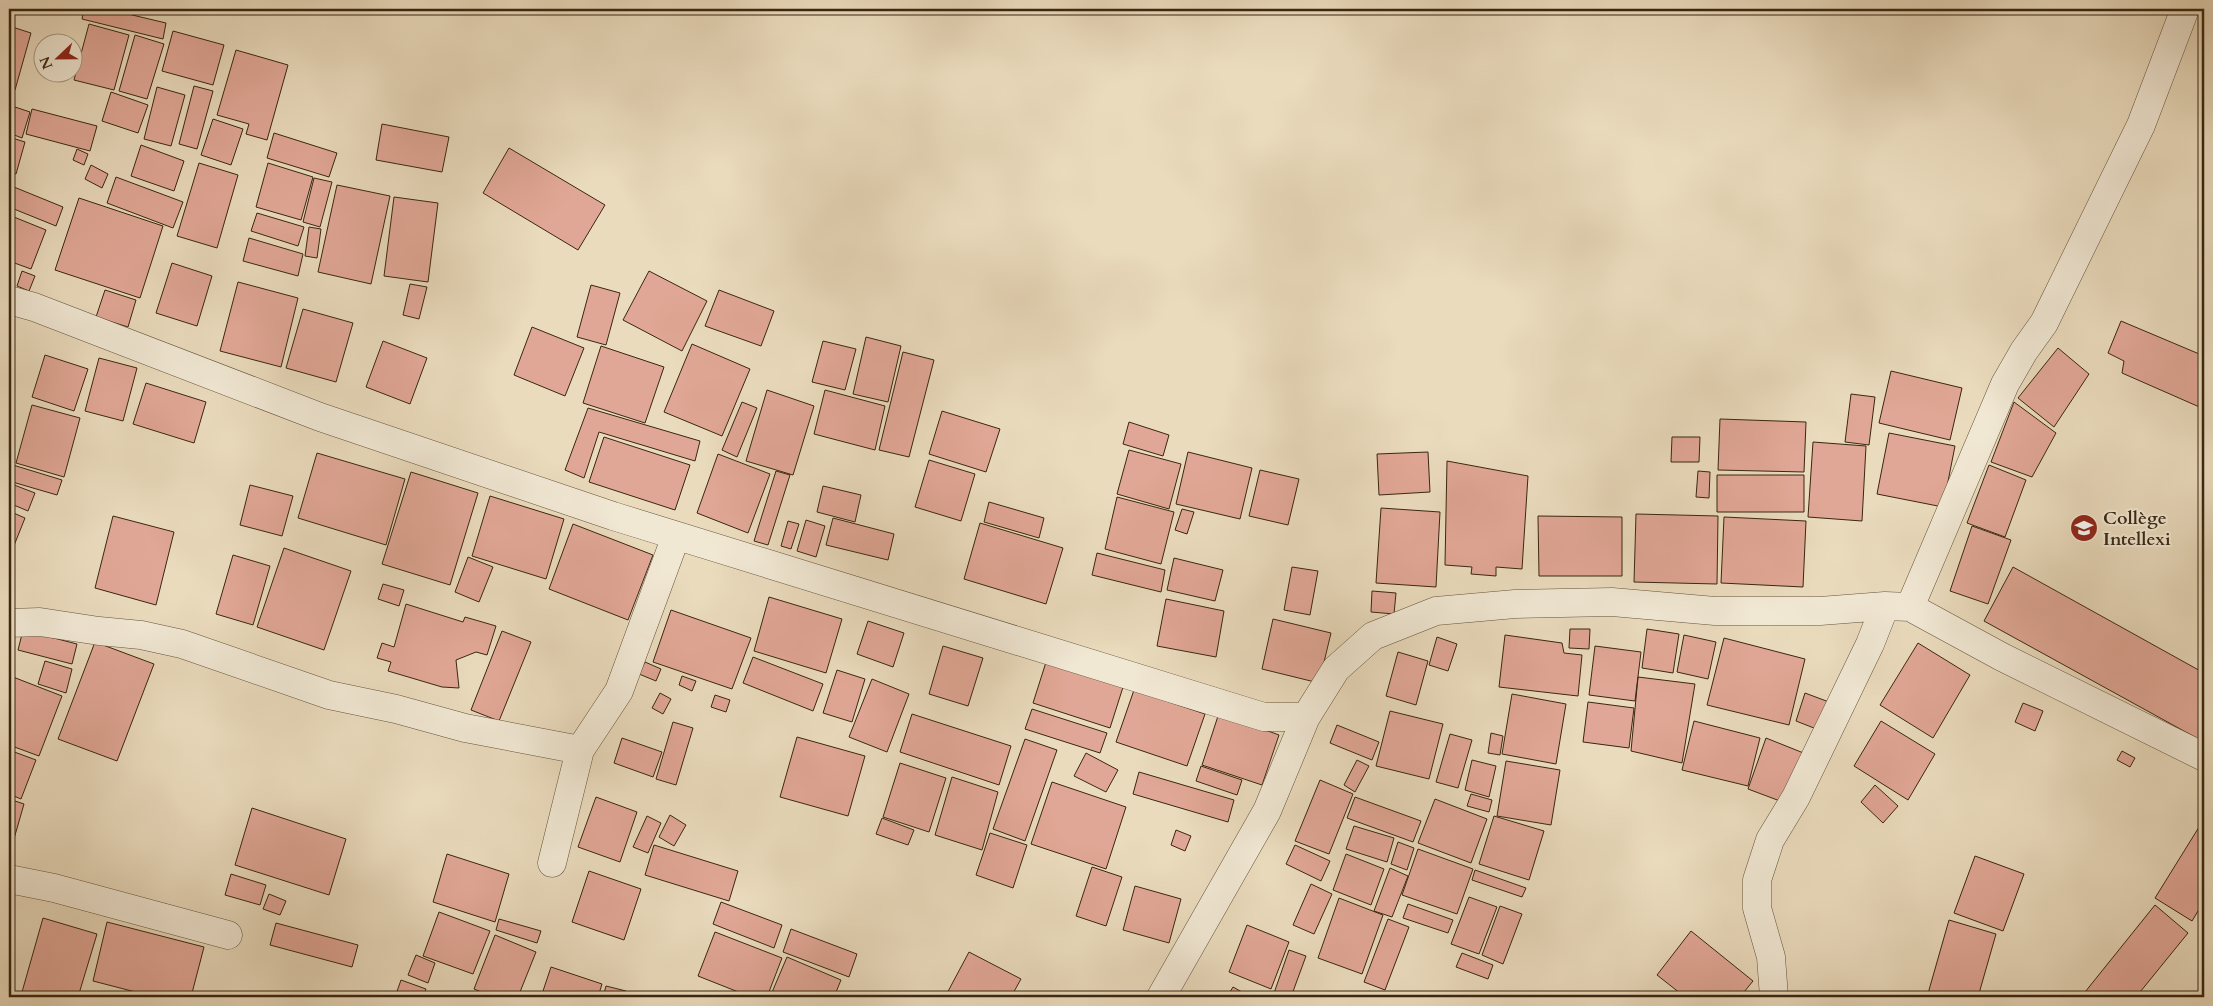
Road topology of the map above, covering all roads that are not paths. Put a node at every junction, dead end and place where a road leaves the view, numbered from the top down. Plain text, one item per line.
1 (2185, 9) edge
2 (9, 300) edge
3 (676, 536) junction
4 (1898, 607) junction
5 (9, 623) edge
6 (1306, 717) junction
7 (580, 750) junction
8 (2204, 757) edge
9 (552, 863) dead end
10 (9, 879) edge
11 (228, 935) dead end
12 (1161, 997) edge
13 (1774, 997) edge

1 - 4 street
2 - 3 street
3 - 6 street
3 - 7 street
4 - 6 street
4 - 8 street
4 - 13 street
5 - 7 street
6 - 12 street
7 - 9 street
10 - 11 street

